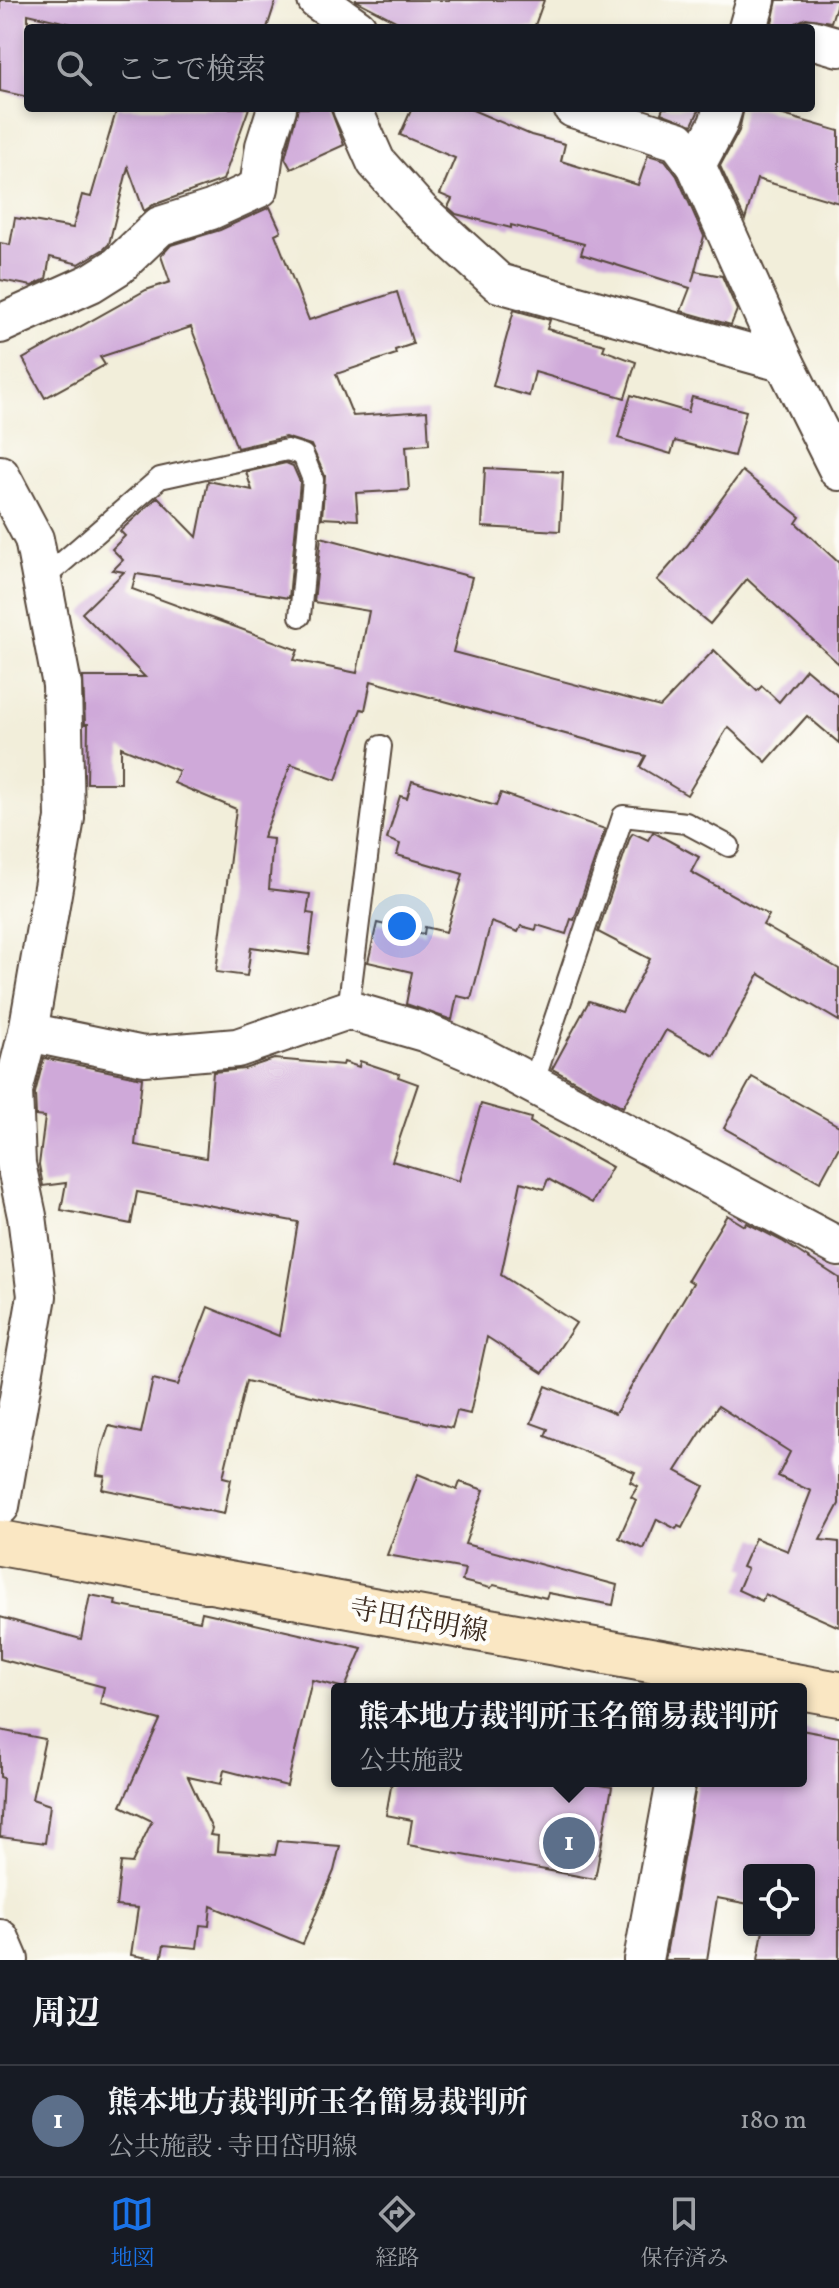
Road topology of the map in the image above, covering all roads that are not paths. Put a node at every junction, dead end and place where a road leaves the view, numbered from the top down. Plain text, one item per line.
1 (317, 0) edge
2 (350, 24) edge
3 (815, 40) edge
4 (839, 47) edge
5 (276, 112) edge
6 (354, 112) edge
7 (586, 112) edge
8 (722, 112) edge
9 (696, 165) junction
10 (0, 324) edge
11 (785, 363) junction
12 (839, 471) edge
13 (0, 475) edge
14 (42, 580) junction
15 (300, 616) dead end
16 (381, 746) dead end
17 (729, 846) dead end
18 (348, 1010) junction
19 (28, 1032) junction
20 (533, 1084) junction
21 (839, 1247) edge
22 (0, 1506) edge
23 (0, 1543) edge
24 (694, 1679) edge
25 (733, 1683) edge
26 (807, 1691) edge
27 (839, 1694) edge
28 (675, 1787) edge
29 (0, 1939) edge
30 (9, 1960) edge
31 (643, 1960) edge

1 - 2 street
3 - 4 street
5 - 10 street
6 - 11 street
7 - 9 street
8 - 9 street
9 - 11 street
11 - 12 street
13 - 14 street
14 - 15 lane
14 - 19 street
16 - 18 lane
17 - 20 lane
18 - 19 street
18 - 20 street
19 - 22 street
20 - 21 street
23 - 24 main road, 寺田岱明線
24 - 25 main road, 寺田岱明線
26 - 27 main road, 寺田岱明線
28 - 31 street
29 - 30 street

